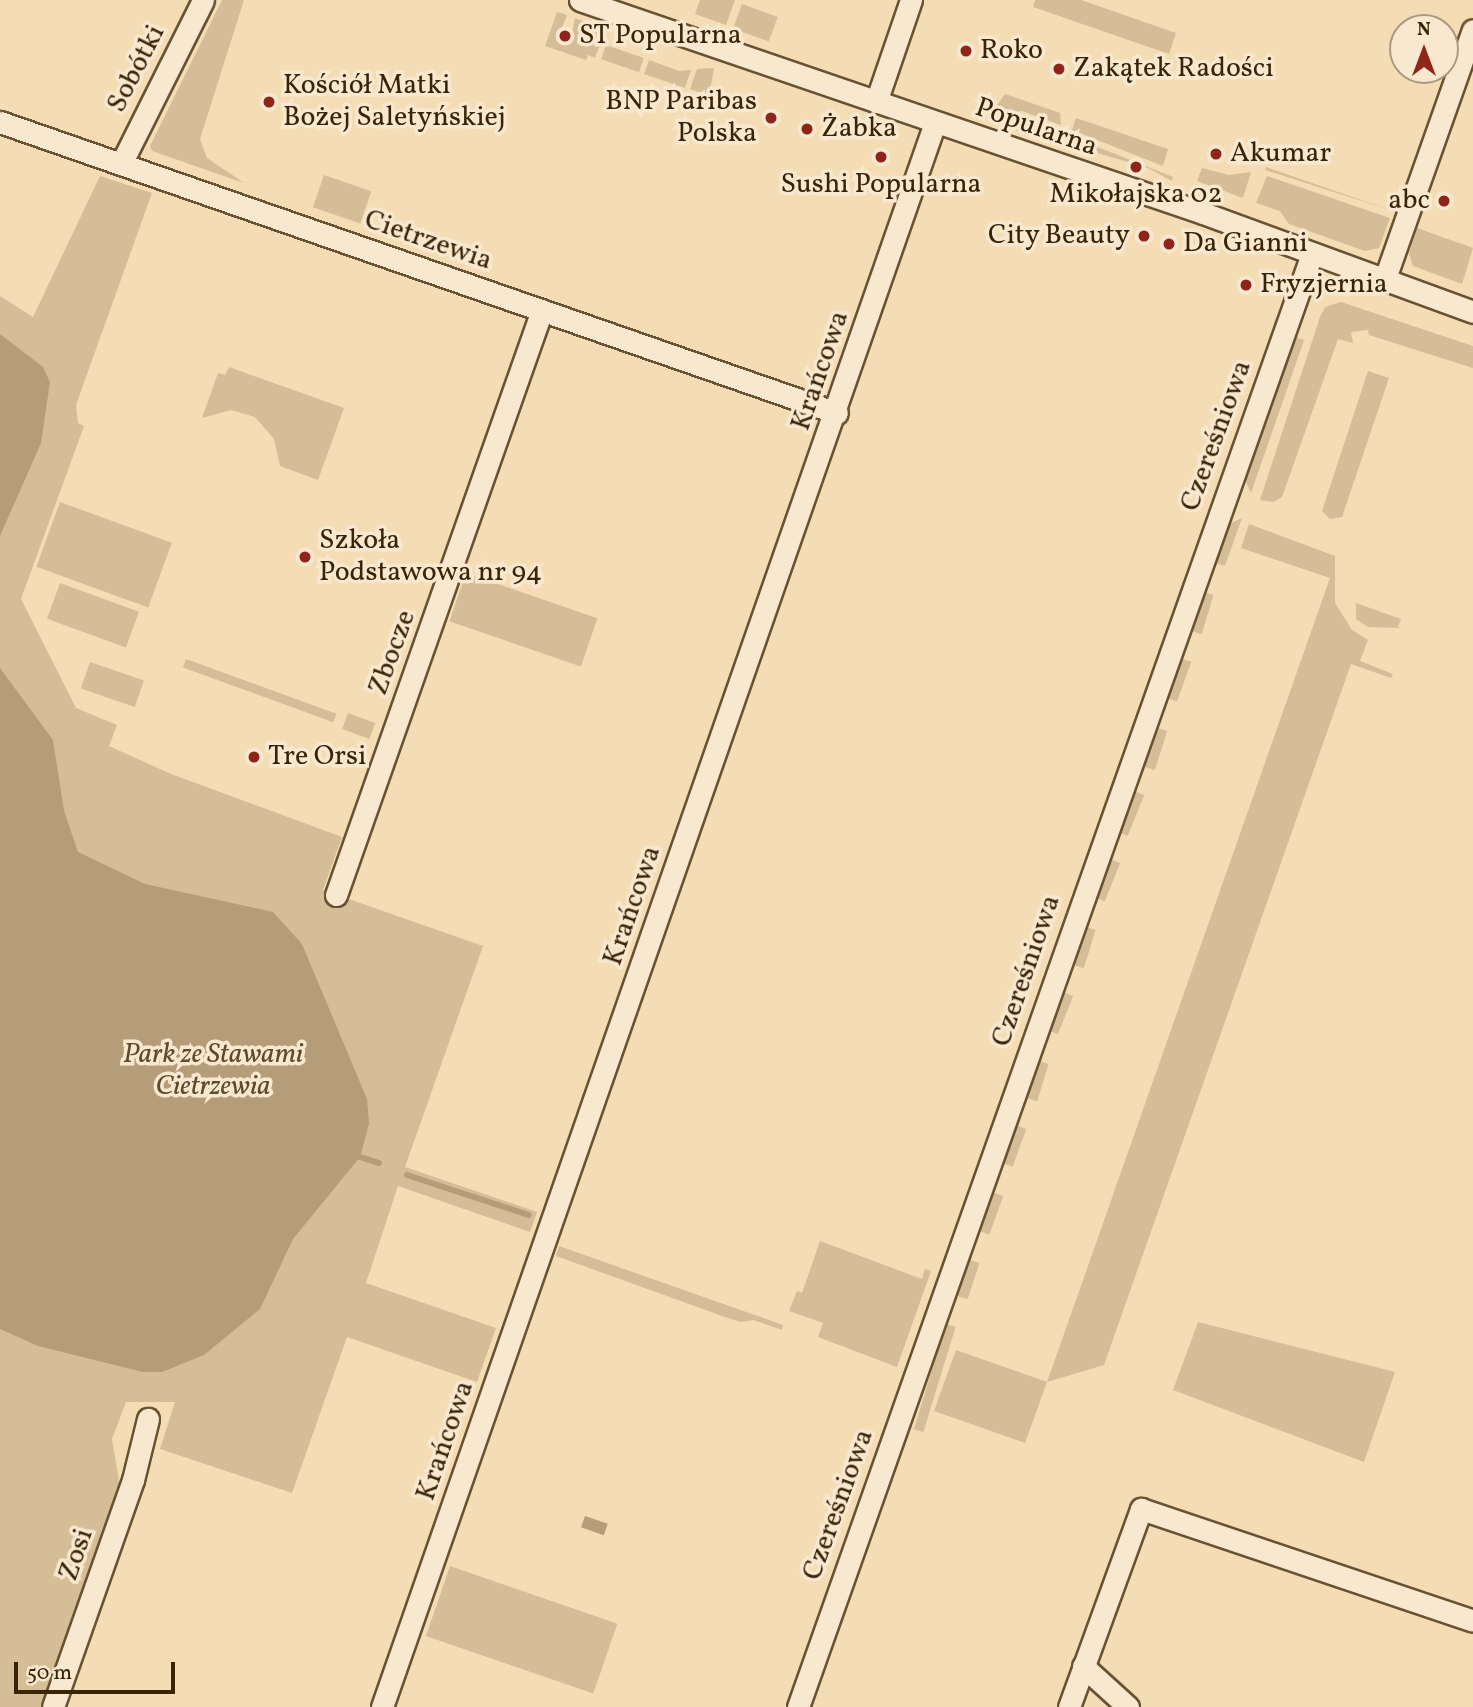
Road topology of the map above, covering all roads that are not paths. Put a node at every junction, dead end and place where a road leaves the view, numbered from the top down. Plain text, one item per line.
1 (203, 0) edge
2 (580, 0) edge
3 (911, 0) edge
4 (1473, 30) edge
5 (876, 102) junction
6 (0, 122) edge
7 (935, 123) junction
8 (121, 164) junction
9 (1312, 254) junction
10 (1384, 281) junction
11 (542, 310) junction
12 (1473, 312) edge
13 (837, 413) junction
14 (336, 895) dead end
15 (148, 1419) dead end
16 (1473, 1621) edge
17 (1083, 1666) junction
18 (53, 1707) edge
19 (382, 1707) edge
20 (798, 1707) edge
21 (1069, 1707) edge
22 (1128, 1707) edge

1 - 8 street, Sobótki
2 - 5 street, Popularna
3 - 5 street
4 - 10 street
5 - 7 street, Popularna
6 - 8 street, Cietrzewia
7 - 9 street, Popularna
7 - 13 street, Krańcowa
8 - 11 street, Cietrzewia
9 - 10 street, Popularna
9 - 20 street, Czereśniowa
10 - 12 street, Popularna
11 - 13 street, Cietrzewia
11 - 14 street, Zbocze
13 - 19 street, Krańcowa
15 - 18 street, Zosi
16 - 17 street
17 - 21 street
17 - 22 street

